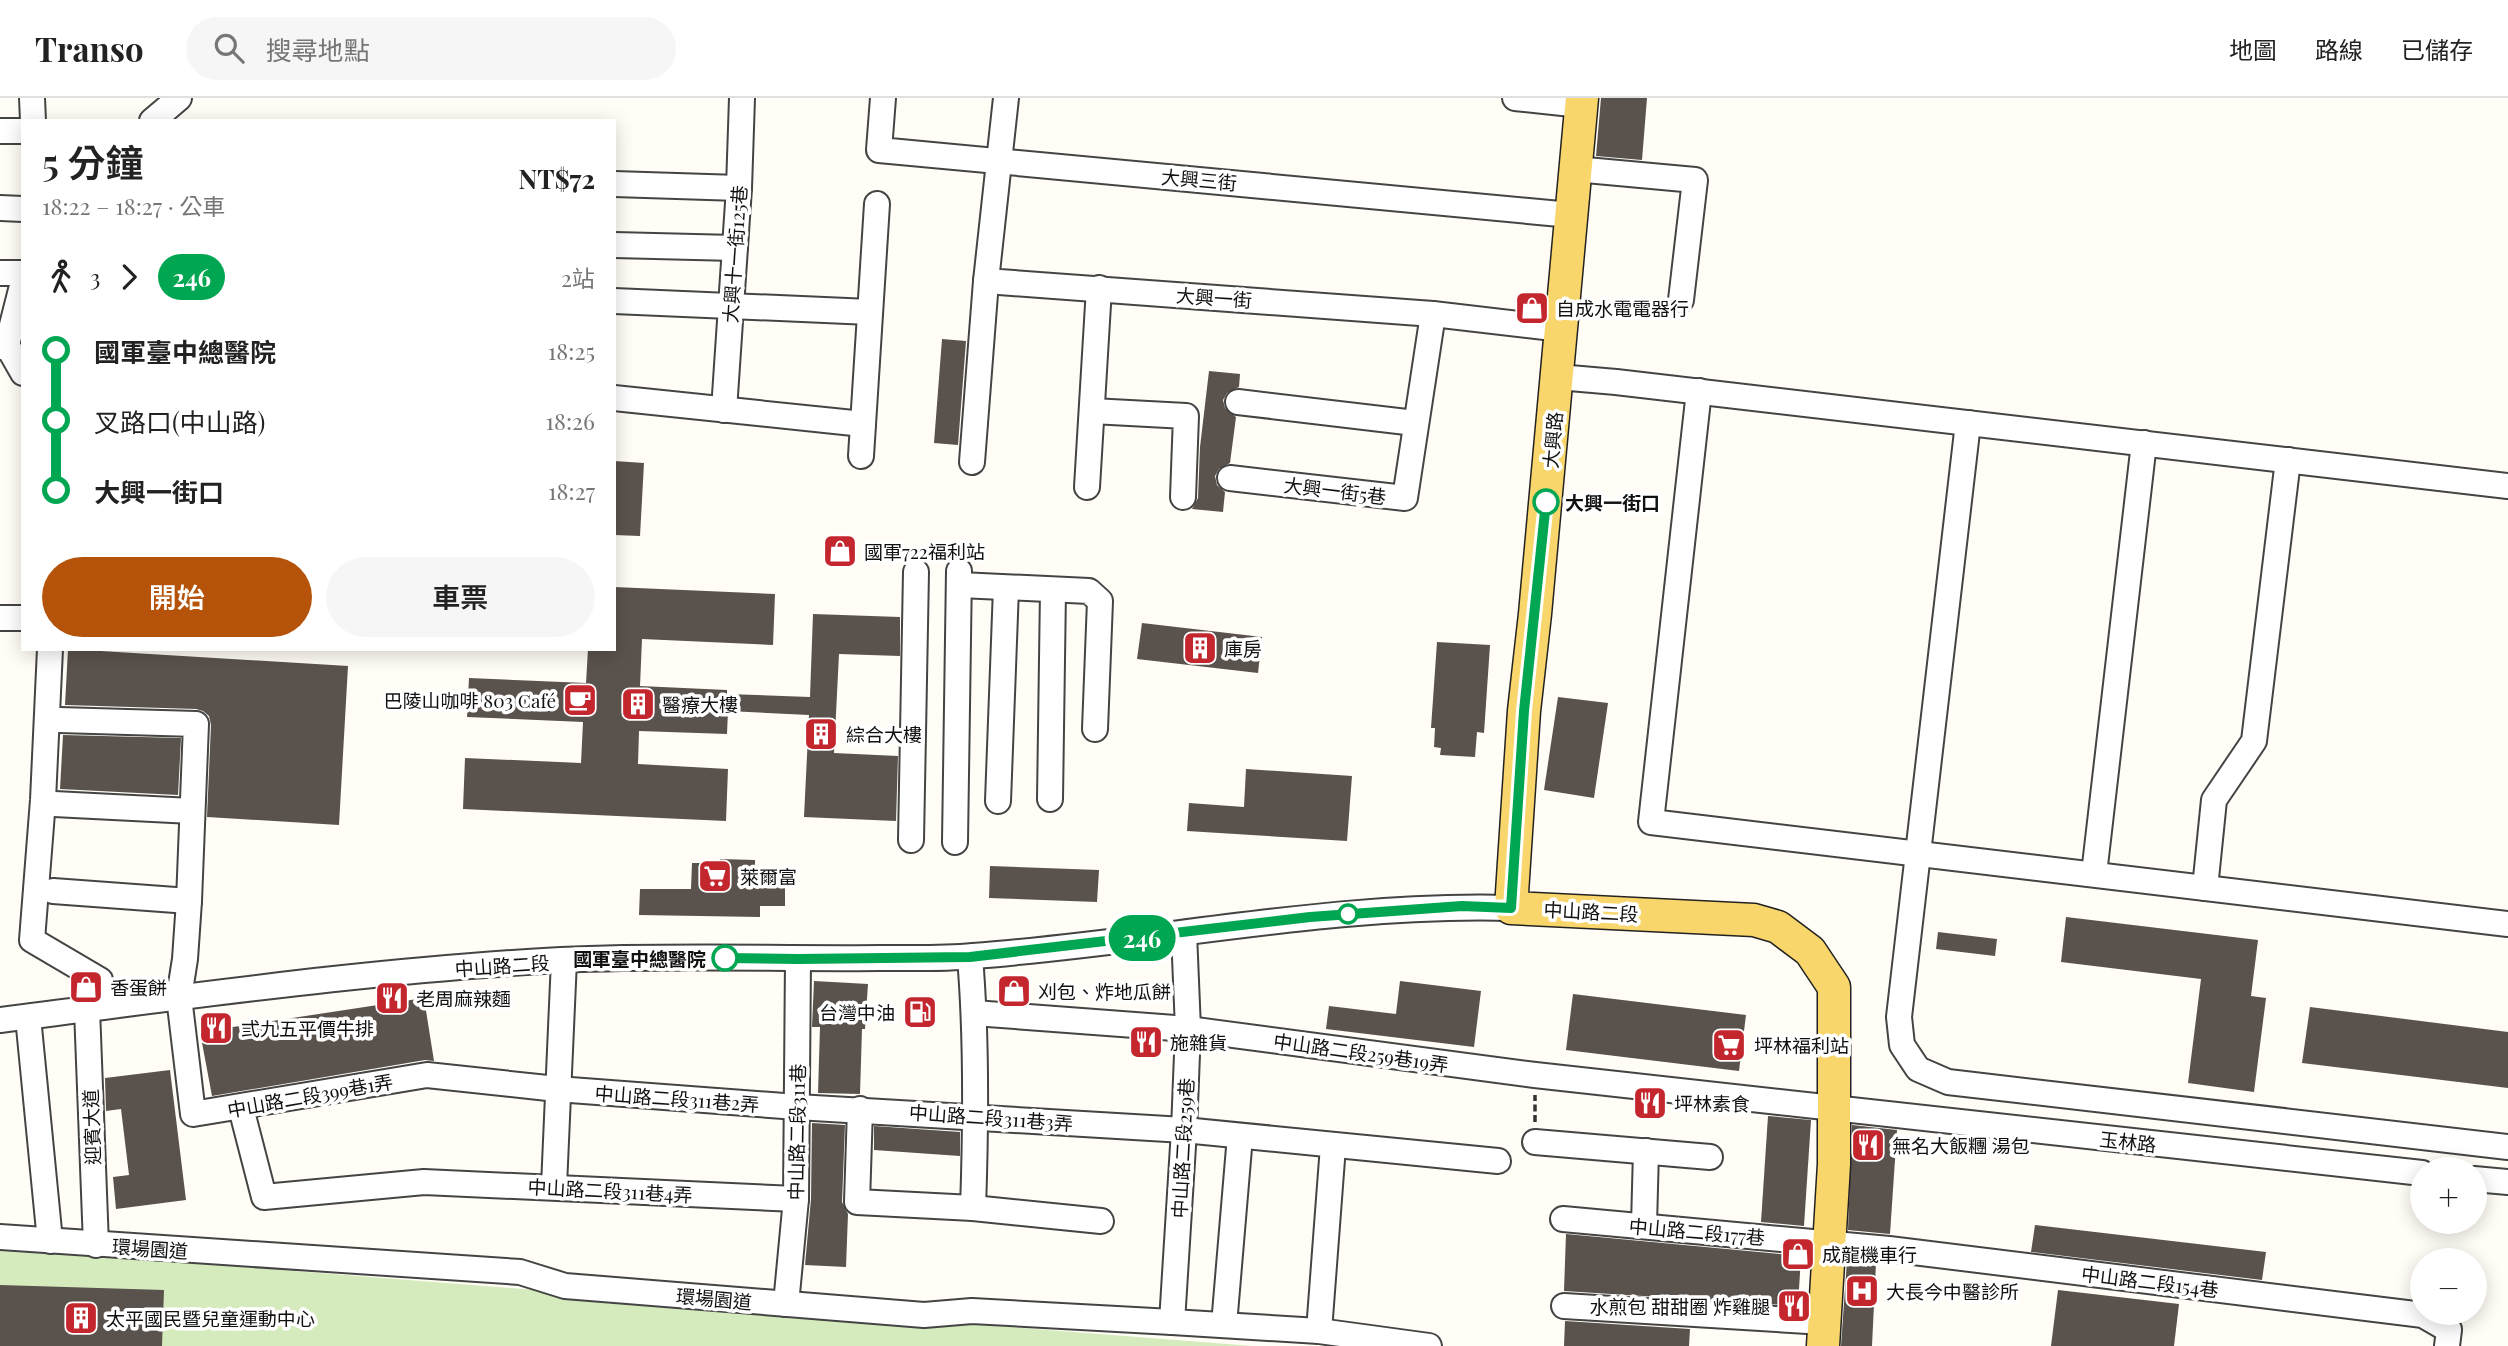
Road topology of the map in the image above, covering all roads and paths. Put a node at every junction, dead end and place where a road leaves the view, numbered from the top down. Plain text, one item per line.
1 (32, 98) edge
2 (179, 98) edge
3 (742, 98) edge
4 (883, 98) edge
5 (1006, 98) edge
6 (1515, 98) edge
7 (1582, 101) edge
8 (33, 119) edge
9 (154, 119) edge
10 (0, 131) edge
11 (21, 131) edge
12 (1000, 160) junction
13 (1575, 169) junction
14 (616, 184) edge
15 (739, 188) junction
16 (877, 204) dead end
17 (0, 208) edge
18 (21, 209) edge
19 (1570, 215) junction
20 (616, 244) edge
21 (736, 248) junction
22 (21, 273) edge
23 (0, 274) edge
24 (986, 281) junction
25 (1098, 288) junction
26 (21, 292) edge
27 (1681, 300) dead end
28 (616, 301) edge
29 (731, 307) junction
30 (870, 313) junction
31 (1433, 314) junction
32 (1562, 329) junction
33 (10, 346) edge
34 (21, 369) edge
35 (1558, 377) junction
36 (1699, 391) junction
37 (616, 398) edge
38 (1238, 402) dead end
39 (724, 410) junction
40 (1092, 411) junction
41 (1416, 423) junction
42 (1968, 423) junction
43 (863, 424) junction
44 (2144, 443) junction
45 (861, 456) dead end
46 (2288, 460) junction
47 (972, 463) dead end
48 (1230, 478) dead end
49 (2508, 486) edge
50 (1087, 487) dead end
51 (1184, 497) dead end
52 (916, 572) dead end
53 (1006, 587) junction
54 (1053, 590) junction
55 (0, 618) edge
56 (21, 618) edge
57 (50, 651) edge
58 (59, 720) dead end
59 (1095, 729) dead end
60 (1050, 799) dead end
61 (998, 801) dead end
62 (54, 804) dead end
63 (192, 811) junction
64 (911, 840) dead end
65 (955, 842) dead end
66 (1918, 854) junction
67 (2094, 874) junction
68 (2205, 888) junction
69 (53, 891) dead end
70 (189, 901) junction
71 (1511, 908) junction
72 (2508, 924) edge
73 (1184, 933) junction
74 (970, 957) junction
75 (798, 959) junction
76 (564, 960) junction
77 (179, 997) junction
78 (95, 1008) junction
79 (974, 1013) junction
80 (29, 1017) junction
81 (0, 1020) edge
82 (1188, 1029) junction
83 (557, 1089) junction
84 (797, 1107) junction
85 (241, 1108) junction
86 (860, 1109) junction
87 (1835, 1109) junction
88 (976, 1116) junction
89 (1184, 1130) junction
90 (1240, 1136) junction
91 (1535, 1142) dead end
92 (1333, 1146) junction
93 (2508, 1147) edge
94 (1646, 1151) junction
95 (1710, 1157) dead end
96 (1498, 1161) dead end
97 (2410, 1172) edge
98 (2487, 1180) edge
99 (2508, 1182) edge
100 (554, 1186) junction
101 (796, 1199) junction
102 (973, 1208) junction
103 (1563, 1219) dead end
104 (1101, 1221) dead end
105 (1644, 1225) junction
106 (0, 1237) edge
107 (50, 1241) junction
108 (1831, 1243) junction
109 (96, 1245) junction
110 (786, 1304) junction
111 (1564, 1306) dead end
112 (1172, 1322) junction
113 (1224, 1325) junction
114 (1319, 1331) junction
115 (1824, 1334) edge
116 (1429, 1346) edge
117 (2447, 1346) edge

1 - 8 street
2 - 9 street
3 - 15 street, 大興十一街125巷
4 - 12 street, 大興三街
5 - 12 street
6 - 7 street
7 - 13 main road, 大興路
10 - 11 street
12 - 19 street, 大興三街
12 - 24 street
13 - 19 main road, 大興路
13 - 27 street
14 - 15 street
15 - 21 street, 大興十一街125巷
16 - 30 street
17 - 18 street
19 - 32 main road, 大興路
20 - 21 street
21 - 29 street, 大興十一街125巷
22 - 23 street
24 - 25 street, 大興一街
24 - 47 street
25 - 31 street, 大興一街
25 - 40 street
26 - 33 street
28 - 29 street
29 - 30 street
29 - 39 street, 大興十一街125巷
30 - 43 street
31 - 32 street, 大興一街
31 - 41 street, 大興一街5巷
32 - 35 main road, 大興路
33 - 34 street
35 - 36 street
35 - 71 main road, 大興路
36 - 42 street
36 - 66 street
37 - 39 street
38 - 41 street
39 - 43 street
40 - 50 street
40 - 51 street
41 - 48 street, 大興一街5巷
42 - 44 street
42 - 66 street
43 - 45 street
44 - 46 street
44 - 67 street
46 - 49 street
46 - 68 street
52 - 64 street
53 - 54 street
53 - 61 street
53 - 65 street
54 - 59 street
54 - 60 street
55 - 56 street
57 - 78 street, 迎賓大道
58 - 63 street
62 - 63 street
63 - 70 street
66 - 67 street
66 - 93 street
67 - 68 street
68 - 72 street
69 - 70 street
70 - 77 street
71 - 73 street, 中山路二段
71 - 87 main road, 中山路二段
73 - 74 street, 中山路二段
73 - 82 street, 中山路二段259巷
74 - 75 street, 中山路二段
74 - 79 street
75 - 76 street, 中山路二段
75 - 84 street, 中山路二段311巷
76 - 77 street, 中山路二段
76 - 83 street
77 - 78 street, 中山路二段
77 - 85 street, 中山路二段399巷1弄
78 - 80 street, 中山路二段
78 - 109 street, 迎賓大道
79 - 82 street, 中山路二段259巷19弄
79 - 88 street
80 - 81 street, 中山路二段
80 - 107 street
82 - 87 street, 中山路二段259巷19弄
82 - 89 street, 中山路二段259巷
83 - 84 street, 中山路二段311巷2弄
83 - 85 street, 中山路二段399巷1弄
83 - 100 street
84 - 86 street, 中山路二段311巷3弄
84 - 101 street, 中山路二段311巷
85 - 100 street, 中山路二段311巷4弄
86 - 88 street, 中山路二段311巷3弄
86 - 102 street
87 - 97 street, 玉林路
87 - 108 main road, 中山路二段
88 - 89 street, 中山路二段311巷3弄
88 - 102 street
89 - 90 street, 中山路二段311巷3弄
89 - 112 street, 中山路二段259巷
90 - 92 street, 中山路二段311巷3弄
90 - 113 street
91 - 94 street
92 - 96 street, 中山路二段311巷3弄
92 - 114 street
94 - 95 street
94 - 105 street
98 - 99 street
100 - 101 street, 中山路二段311巷4弄
101 - 110 street, 中山路二段311巷
102 - 104 street
103 - 105 street, 中山路二段177巷
105 - 108 street, 中山路二段177巷
106 - 107 street, 環場園道
107 - 109 street, 環場園道
108 - 115 main road, 中山路二段
108 - 117 street, 中山路二段154巷
109 - 110 street, 環場園道
110 - 112 street, 環場園道
111 - 115 street
112 - 113 street, 環場園道
113 - 114 street, 環場園道
114 - 116 street, 環場園道

